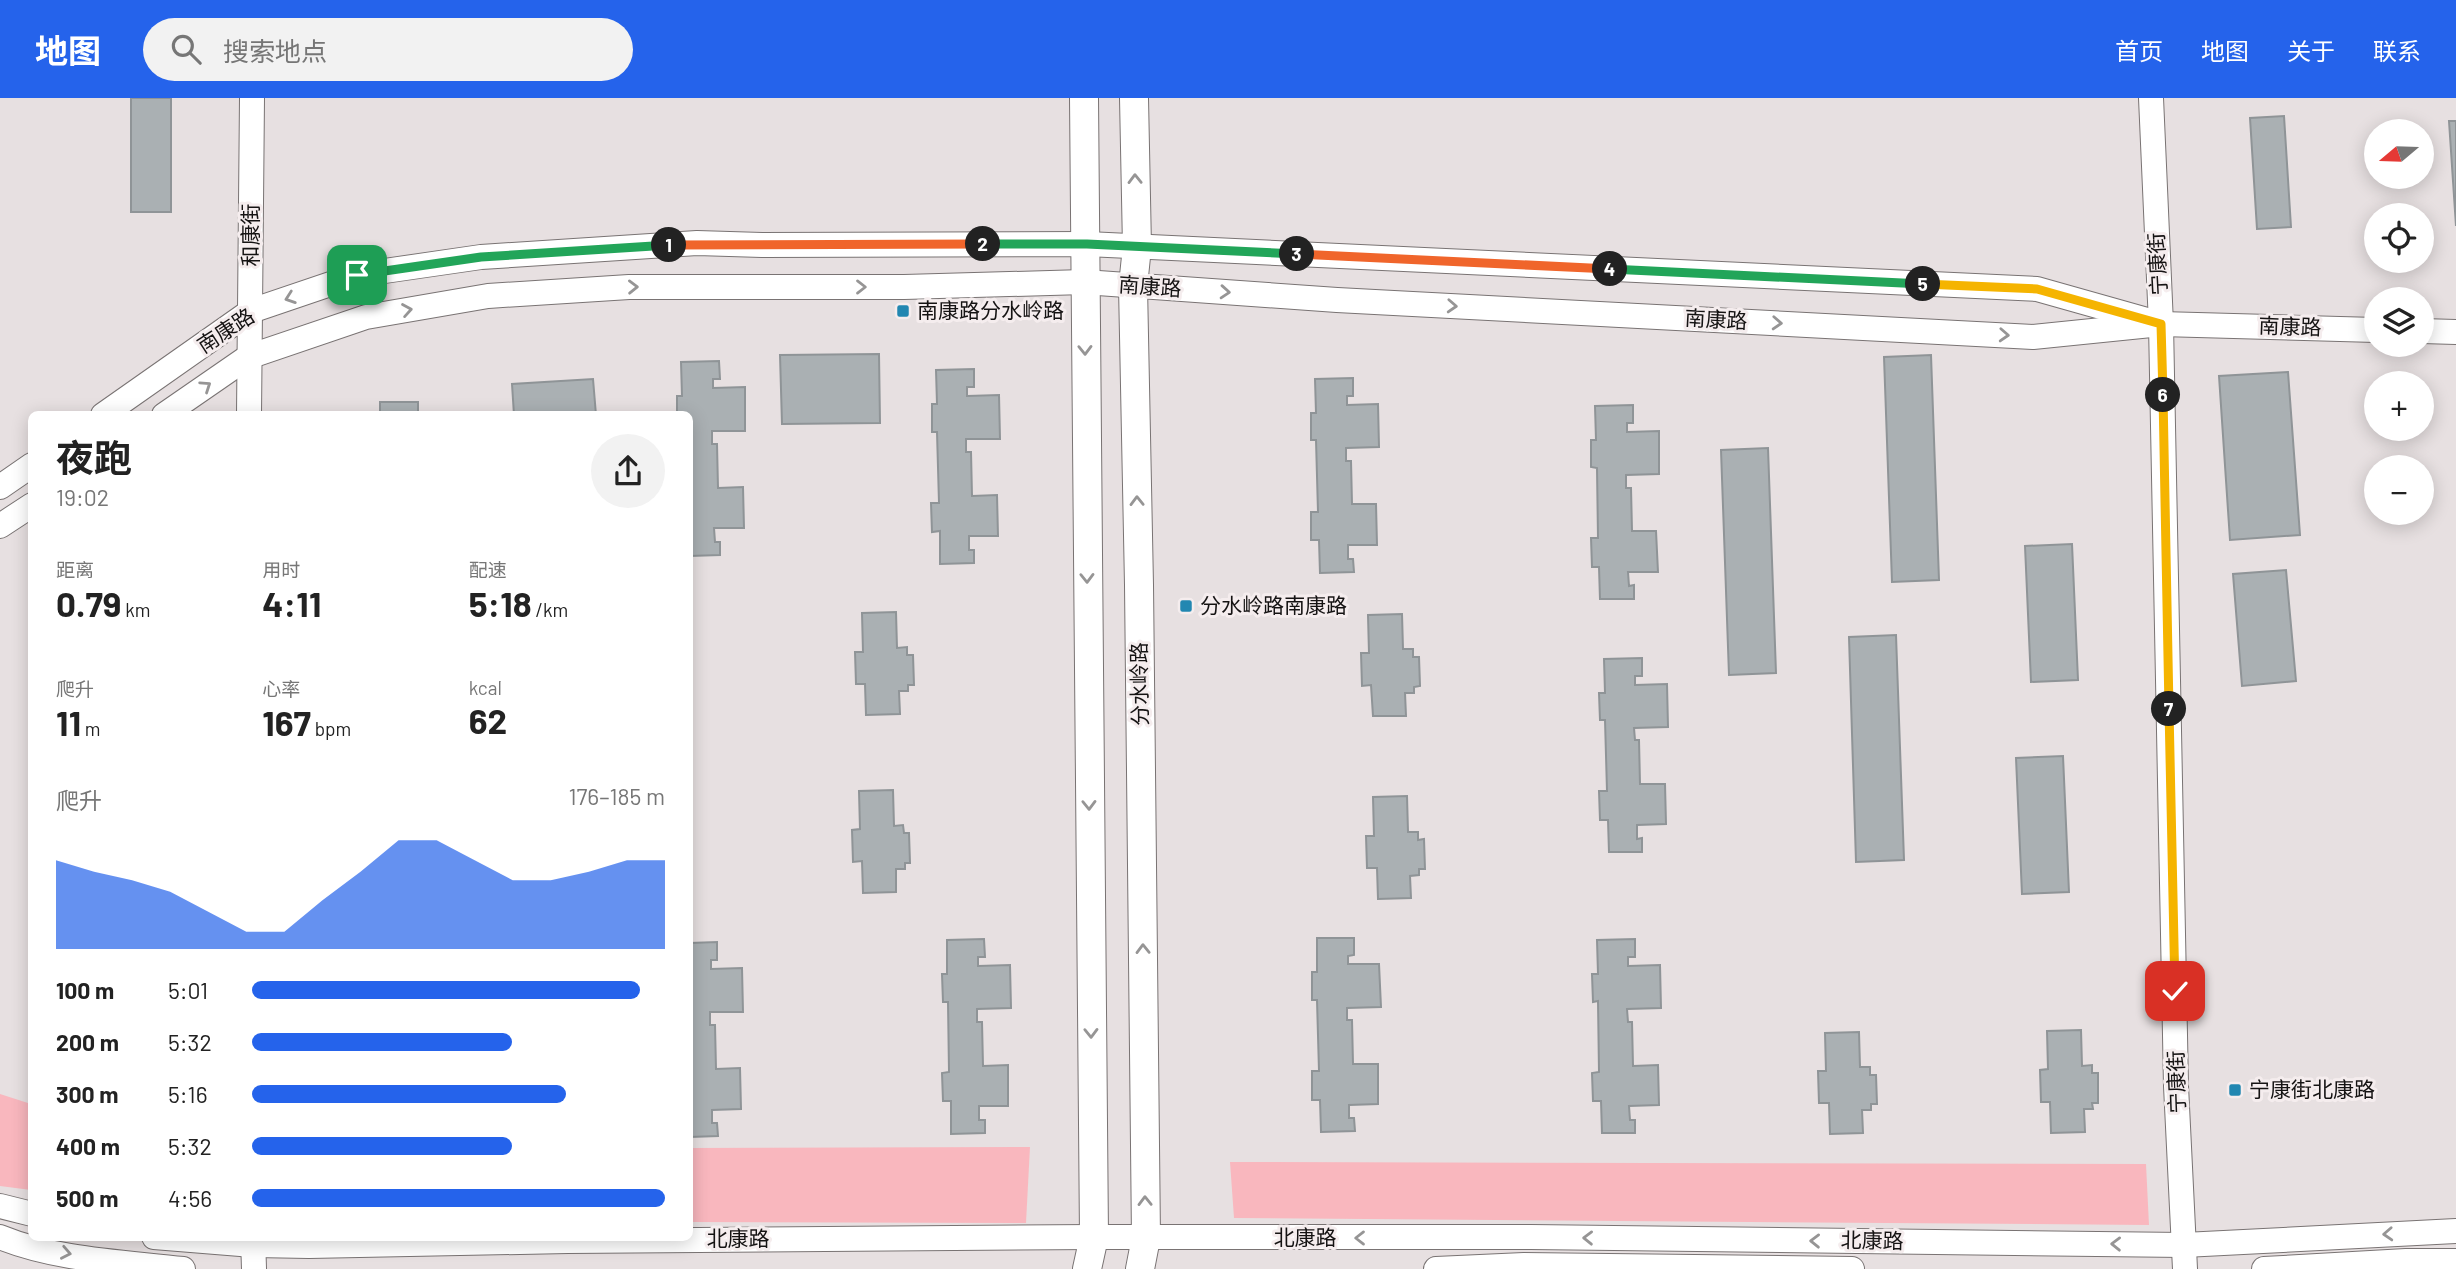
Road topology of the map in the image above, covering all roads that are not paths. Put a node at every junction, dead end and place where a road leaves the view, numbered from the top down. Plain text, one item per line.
1 (252, 98) edge
2 (1084, 98) edge
3 (1134, 98) edge
4 (2151, 98) edge
5 (1087, 244) junction
6 (1137, 247) junction
7 (1084, 282) junction
8 (1133, 286) junction
9 (251, 312) junction
10 (2161, 324) junction
11 (2364, 330) edge
12 (2434, 331) edge
13 (2456, 332) edge
14 (248, 357) junction
15 (109, 411) edge
16 (170, 411) edge
17 (249, 411) edge
18 (28, 468) edge
19 (0, 487) edge
20 (28, 508) edge
21 (0, 526) edge
22 (0, 1206) edge
23 (28, 1213) edge
24 (2456, 1231) edge
25 (0, 1237) edge
26 (1094, 1237) junction
27 (1146, 1238) junction
28 (185, 1241) edge
29 (253, 1250) edge
30 (2185, 1257) edge
31 (2456, 1261) edge
32 (183, 1269) edge
33 (1087, 1269) edge
34 (1140, 1269) edge
35 (1436, 1269) edge
36 (1852, 1269) edge
37 (2264, 1269) edge

1 - 9 street, 和康街
2 - 5 main road
6 -> 3 main road, 分水岭路
4 - 10 street, 宁康街
5 - 6 street, 南康路
5 - 7 main road
5 -> 9 street, 南康路
6 - 8 main road, 分水岭路
6 - 10 street, 南康路
7 - 8 street, 南康路
14 -> 7 street, 南康路
7 -> 26 main road
8 -> 10 street, 南康路
27 -> 8 main road, 分水岭路
9 - 14 street, 和康街
9 - 15 street, 南康路
10 - 11 street, 南康路
10 - 30 street, 宁康街
12 - 13 street
16 -> 14 street, 南康路
14 - 17 street, 和康街
18 - 19 street
20 - 21 street
22 - 23 street
24 -> 30 street, 北康路
25 -> 32 street
26 - 27 street, 北康路
26 - 29 street, 北康路
26 - 33 main road
30 -> 27 street, 北康路
27 - 34 main road, 分水岭路
28 - 29 street, 北康路
31 - 37 street
35 - 36 street, 北康路

